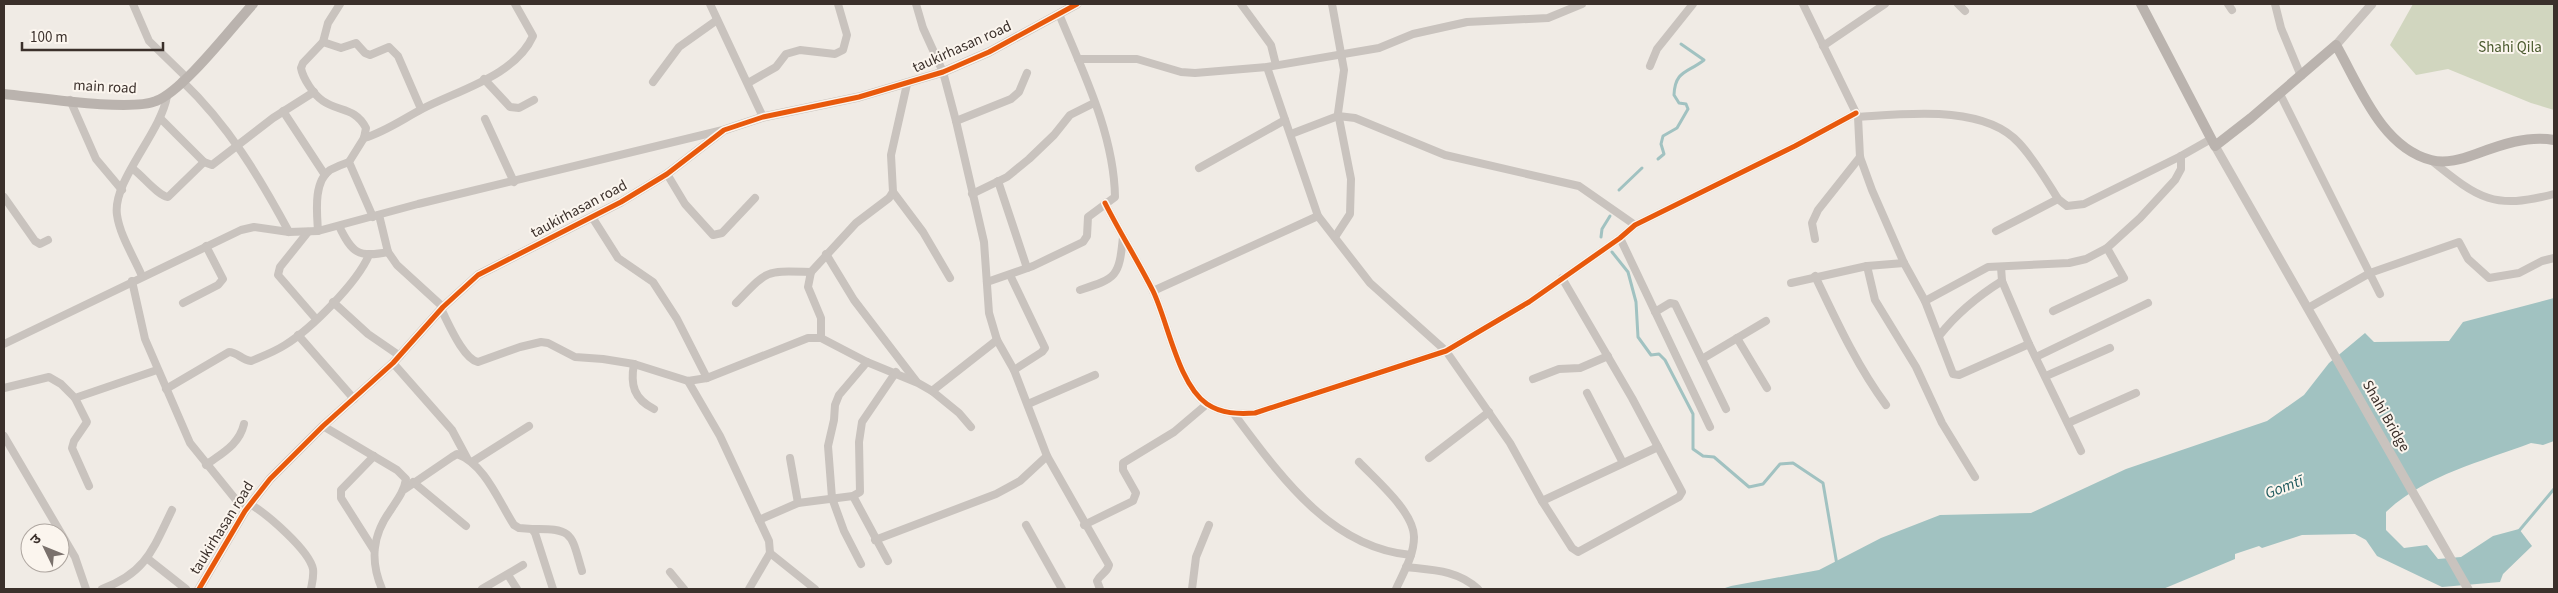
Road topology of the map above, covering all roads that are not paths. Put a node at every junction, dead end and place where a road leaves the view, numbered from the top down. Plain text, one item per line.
1 (133, 4) edge
2 (252, 4) edge
3 (340, 4) edge
4 (515, 4) edge
5 (710, 4) edge
6 (838, 4) edge
7 (916, 4) edge
8 (1077, 4) edge
9 (1241, 4) edge
10 (1332, 4) edge
11 (1582, 4) edge
12 (1692, 4) edge
13 (1803, 4) edge
14 (1885, 4) edge
15 (1958, 4) edge
16 (2141, 4) edge
17 (2275, 4) edge
18 (2369, 6) edge
19 (1060, 10) edge
20 (1965, 11) dead end
21 (717, 20) junction
22 (323, 42) junction
23 (2336, 45) junction
24 (1823, 46) junction
25 (1342, 55) junction
26 (1078, 59) junction
27 (1276, 64) junction
28 (1267, 66) junction
29 (1650, 66) dead end
30 (943, 72) junction
31 (1026, 73) dead end
32 (2301, 76) junction
33 (184, 79) junction
34 (484, 79) junction
35 (653, 82) dead end
36 (748, 83) junction
37 (907, 84) junction
38 (314, 92) junction
39 (4, 94) edge
40 (2280, 94) junction
41 (167, 96) junction
42 (70, 100) junction
43 (534, 100) dead end
44 (1094, 103) junction
45 (421, 109) junction
46 (283, 111) junction
47 (1338, 111) junction
48 (1857, 115) junction
49 (763, 117) junction
50 (160, 118) junction
51 (485, 119) dead end
52 (1285, 120) junction
53 (956, 121) junction
54 (724, 130) junction
55 (1290, 134) junction
56 (364, 138) junction
57 (2554, 140) edge
58 (2213, 142) junction
59 (238, 147) junction
60 (2181, 156) junction
61 (1860, 157) junction
62 (2432, 161) junction
63 (204, 162) junction
64 (349, 162) junction
65 (1199, 168) dead end
66 (133, 169) junction
67 (667, 174) junction
68 (326, 175) junction
69 (998, 181) junction
70 (514, 182) junction
71 (122, 190) junction
72 (893, 192) junction
73 (972, 194) junction
74 (2554, 194) edge
75 (4, 197) edge
76 (755, 198) dead end
77 (2058, 199) junction
78 (1105, 203) junction
79 (376, 216) junction
80 (1318, 216) junction
81 (592, 217) junction
82 (1635, 225) junction
83 (340, 226) junction
84 (318, 231) junction
85 (1996, 231) dead end
86 (289, 232) junction
87 (308, 232) junction
88 (1123, 237) junction
89 (1335, 237) junction
90 (1620, 238) junction
91 (48, 240) dead end
92 (1815, 240) dead end
93 (206, 246) junction
94 (2107, 248) junction
95 (388, 252) junction
96 (826, 254) junction
97 (369, 256) junction
98 (2554, 258) edge
99 (1904, 263) junction
100 (1867, 266) junction
101 (2001, 267) junction
102 (1027, 268) junction
103 (811, 272) junction
104 (2370, 273) junction
105 (142, 276) junction
106 (1010, 276) junction
107 (1816, 276) junction
108 (950, 278) dead end
109 (1562, 278) junction
110 (132, 281) junction
111 (2002, 281) junction
112 (987, 282) junction
113 (1791, 283) dead end
114 (1080, 290) dead end
115 (1153, 292) junction
116 (2380, 294) dead end
117 (333, 302) junction
118 (1925, 302) junction
119 (183, 303) dead end
120 (736, 303) dead end
121 (2148, 303) dead end
122 (442, 308) junction
123 (2308, 308) junction
124 (2053, 311) dead end
125 (1655, 312) junction
126 (316, 319) junction
127 (1766, 321) dead end
128 (298, 335) junction
129 (1939, 336) junction
130 (821, 338) junction
131 (1737, 338) junction
132 (997, 340) junction
133 (4, 344) edge
134 (2029, 344) junction
135 (2110, 348) dead end
136 (1446, 351) junction
137 (400, 356) junction
138 (1608, 356) junction
139 (2036, 357) junction
140 (1702, 360) junction
141 (867, 362) junction
142 (393, 364) junction
143 (634, 364) junction
144 (157, 370) junction
145 (1014, 370) junction
146 (896, 372) junction
147 (1095, 375) dead end
148 (2046, 376) junction
149 (707, 378) junction
150 (1533, 379) dead end
151 (688, 381) junction
152 (918, 383) junction
153 (4, 388) edge
154 (1767, 388) dead end
155 (166, 389) junction
156 (932, 391) junction
157 (1587, 393) dead end
158 (2136, 393) dead end
159 (75, 398) junction
160 (354, 399) junction
161 (1028, 404) junction
162 (1207, 404) junction
163 (1886, 405) dead end
164 (654, 409) dead end
165 (1726, 409) dead end
166 (1489, 412) junction
167 (1234, 414) junction
168 (2068, 423) junction
169 (244, 424) dead end
170 (323, 426) junction
171 (529, 426) dead end
172 (971, 427) dead end
173 (1710, 427) dead end
174 (4, 436) edge
175 (1658, 447) junction
176 (2081, 452) dead end
177 (374, 456) junction
178 (1047, 456) junction
179 (790, 458) dead end
180 (1429, 458) dead end
181 (469, 460) junction
182 (1359, 462) dead end
183 (1622, 463) junction
184 (206, 465) junction
185 (1975, 477) dead end
186 (413, 482) junction
187 (89, 486) dead end
188 (404, 489) junction
189 (853, 496) junction
190 (832, 498) junction
191 (1542, 501) junction
192 (798, 503) junction
193 (248, 508) junction
194 (172, 510) dead end
195 (759, 520) junction
196 (1084, 524) junction
197 (1026, 525) dead end
198 (1209, 525) dead end
199 (466, 526) dead end
200 (532, 529) junction
201 (875, 540) junction
202 (374, 550) junction
203 (770, 554) junction
204 (1411, 555) junction
205 (148, 559) junction
206 (888, 561) dead end
207 (861, 564) dead end
208 (523, 565) dead end
209 (1406, 567) junction
210 (582, 571) dead end
211 (670, 572) dead end
212 (508, 574) junction
213 (86, 589) edge
214 (102, 589) edge
215 (186, 589) edge
216 (199, 589) edge
217 (311, 589) edge
218 (382, 589) edge
219 (482, 589) edge
220 (517, 589) edge
221 (553, 589) edge
222 (684, 589) edge
223 (749, 589) edge
224 (815, 589) edge
225 (1062, 589) edge
226 (1100, 589) edge
227 (1192, 589) edge
228 (1396, 589) edge
229 (1478, 589) edge
230 (2468, 589) edge

1 - 33 street
2 - 33 main road, main road
3 - 22 street
4 - 34 street
5 - 21 street
6 - 36 street
7 - 30 street
8 - 19 street, taukirhasan road
9 - 27 street
10 - 25 street
11 - 25 street
12 - 29 street
13 - 24 street
14 - 24 street
15 - 20 street
16 - 58 main road
17 - 32 street
18 - 23 street
19 - 26 street
19 - 30 street, taukirhasan road
21 - 35 street
21 - 36 street
22 - 38 street
22 - 45 street
23 - 32 main road
23 - 62 main road
24 - 48 street
25 - 27 street
25 - 47 street
26 - 28 street
26 - 44 street
27 - 28 street
28 - 52 street
30 - 37 street, taukirhasan road
30 - 53 street
31 - 53 street
32 - 40 main road
33 - 41 main road, main road
33 - 59 street
34 - 43 street
34 - 45 street
36 - 49 street
37 - 49 street, taukirhasan road
37 - 72 street
38 - 46 street
38 - 56 street
39 - 42 main road, main road
40 - 58 main road
40 - 104 street
41 - 42 main road, main road
41 - 50 street
42 - 71 street
44 - 69 street
44 - 78 street
45 - 56 street
46 - 59 street
46 - 68 street
47 - 55 street
47 - 82 street
47 - 89 street
48 - 61 street
48 - 77 street
48 - 82 street
49 - 54 street, taukirhasan road
50 - 63 street
50 - 66 street
51 - 70 street
52 - 55 street
52 - 65 street
53 - 73 street
54 - 67 street, taukirhasan road
54 - 70 street
55 - 80 street
56 - 64 street
57 - 62 main road
58 - 60 street
58 - 123 street, Shahi Bridge
59 - 63 street
59 - 86 street
60 - 77 street
60 - 94 street
61 - 92 street
61 - 99 street
62 - 74 street
63 - 66 street
64 - 68 street
64 - 79 street
66 - 71 street
67 - 76 street
67 - 81 street, taukirhasan road
68 - 84 street
69 - 73 street
69 - 102 street
70 - 79 street
71 - 105 street
72 - 96 street
72 - 108 street
73 - 112 street
75 - 91 street
77 - 85 street
78 - 88 street
78 - 102 street
79 - 83 street
79 - 95 street
80 - 89 street
80 - 115 street
81 - 122 street, taukirhasan road
81 - 149 street
82 - 90 street
83 - 84 street
83 - 97 street
84 - 87 street
86 - 87 street
86 - 93 street
87 - 126 street
88 - 114 street
88 - 115 street
89 - 136 street
90 - 109 street
90 - 125 street
93 - 105 street
93 - 119 street
94 - 101 street
94 - 124 street
95 - 97 street
95 - 122 street
96 - 103 street
96 - 152 street
97 - 117 street
98 - 104 street
99 - 100 street
99 - 118 street
100 - 107 street
100 - 185 street
101 - 111 street
101 - 118 street
102 - 106 street
103 - 120 street
103 - 130 street
104 - 116 street
104 - 123 street
105 - 110 street
106 - 112 street
106 - 145 street
107 - 113 street
107 - 163 street
109 - 136 street
109 - 138 street
110 - 133 street
110 - 144 street
111 - 129 street
111 - 134 street
112 - 132 street
115 - 162 street
117 - 126 street
117 - 137 street
118 - 129 street
121 - 139 street
122 - 137 street, taukirhasan road
122 - 143 street
123 - 230 street, Shahi Bridge
125 - 140 street
125 - 173 street
126 - 128 street
127 - 131 street
128 - 155 street
128 - 160 street
129 - 134 street
130 - 141 street
130 - 149 street
131 - 140 street
131 - 154 street
132 - 145 street
132 - 156 street
134 - 139 street
135 - 148 street
136 - 166 street
136 - 167 street
137 - 142 street, taukirhasan road
138 - 150 street
138 - 175 street
139 - 148 street
140 - 165 street
141 - 146 street
141 - 190 street
142 - 160 street, taukirhasan road
142 - 181 street
143 - 151 street
143 - 164 street
144 - 155 street
144 - 159 street
145 - 161 street
146 - 152 street
146 - 189 street
147 - 161 street
148 - 168 street
149 - 151 street
151 - 195 street
152 - 156 street
153 - 159 street
155 - 184 street
156 - 172 street
157 - 183 street
158 - 168 street
159 - 187 street
160 - 170 street, taukirhasan road
161 - 178 street
162 - 167 street
162 - 196 street
166 - 180 street
166 - 191 street
167 - 204 street
168 - 176 street
169 - 184 street
170 - 177 street
170 - 193 street, taukirhasan road
171 - 181 street
174 - 213 street
175 - 183 street
175 - 191 street
177 - 188 street
177 - 202 street
178 - 196 street
178 - 201 street
179 - 192 street
181 - 186 street
181 - 200 street
182 - 204 street
183 - 191 street
184 - 193 street
186 - 188 street
186 - 199 street
188 - 202 street
189 - 190 street
189 - 201 street
190 - 192 street
190 - 207 street
192 - 195 street
193 - 216 street, taukirhasan road
193 - 217 street
194 - 205 street
195 - 203 street
196 - 226 street
197 - 225 street
198 - 227 street
200 - 210 street
200 - 221 street
201 - 206 street
202 - 218 street
203 - 223 street
203 - 224 street
204 - 209 street
205 - 214 street
205 - 215 street
208 - 212 street
209 - 228 street
209 - 229 street
211 - 222 street
212 - 219 street
212 - 220 street

